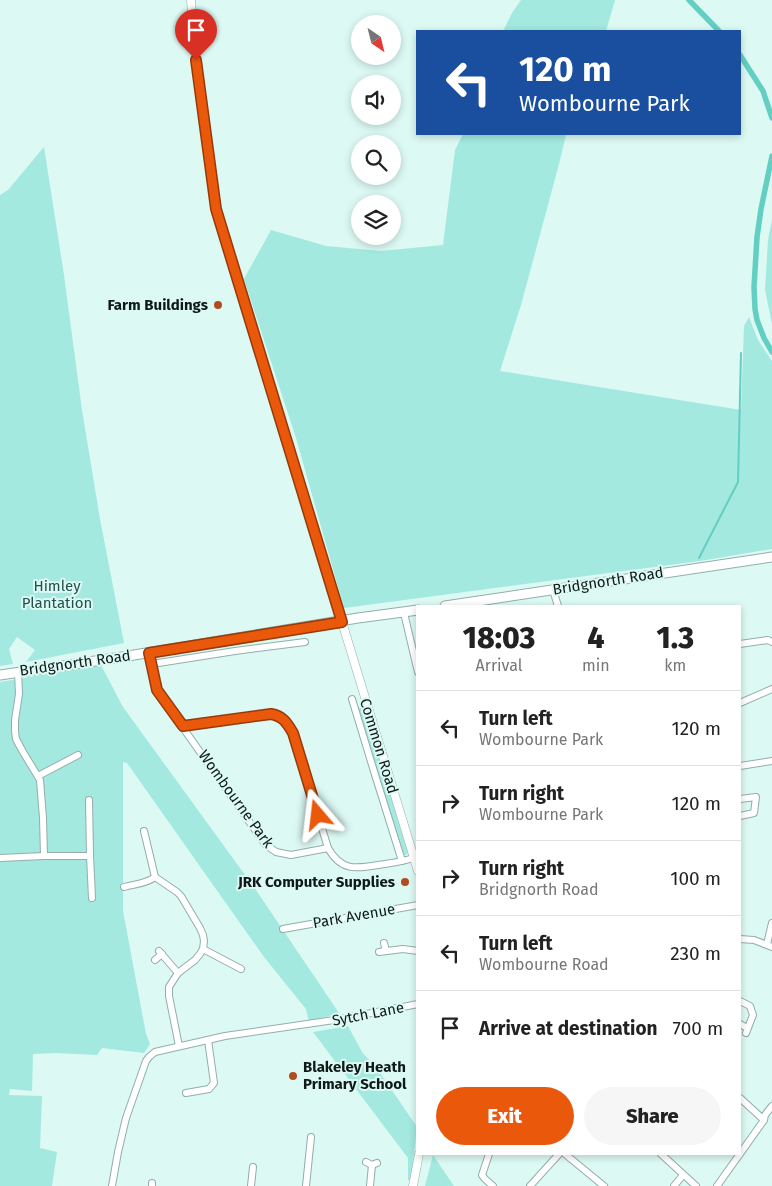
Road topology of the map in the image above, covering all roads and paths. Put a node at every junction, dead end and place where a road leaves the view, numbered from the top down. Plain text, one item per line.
1 (191, 0) edge
2 (772, 556) edge
3 (553, 590) junction
4 (452, 605) edge
5 (558, 605) edge
6 (416, 610) edge
7 (404, 612) junction
8 (342, 622) junction
9 (262, 634) junction
10 (305, 642) dead end
11 (772, 642) edge
12 (741, 644) edge
13 (263, 647) junction
14 (149, 653) junction
15 (152, 664) junction
16 (416, 666) edge
17 (18, 672) junction
18 (0, 675) edge
19 (772, 689) edge
20 (365, 702) junction
21 (741, 703) edge
22 (183, 726) junction
23 (78, 755) dead end
24 (772, 761) edge
25 (741, 766) edge
26 (38, 776) junction
27 (741, 799) edge
28 (89, 800) dead end
29 (741, 816) edge
30 (148, 834) dead end
31 (328, 848) junction
32 (44, 856) junction
33 (90, 856) junction
34 (0, 858) edge
35 (413, 858) junction
36 (402, 861) junction
37 (416, 866) edge
38 (155, 877) junction
39 (124, 887) dead end
40 (92, 898) dead end
41 (416, 905) edge
42 (772, 923) edge
43 (288, 930) dead end
44 (741, 939) edge
45 (384, 943) dead end
46 (769, 945) edge
47 (203, 949) junction
48 (416, 950) edge
49 (155, 960) dead end
50 (241, 969) dead end
51 (178, 973) junction
52 (741, 1002) edge
53 (416, 1004) edge
54 (741, 1025) edge
55 (208, 1040) junction
56 (179, 1046) junction
57 (214, 1083) junction
58 (221, 1087) dead end
59 (186, 1093) dead end
60 (741, 1099) edge
61 (772, 1106) edge
62 (764, 1120) junction
63 (311, 1137) dead end
64 (741, 1154) edge
65 (488, 1155) edge
66 (558, 1155) edge
67 (566, 1155) edge
68 (662, 1155) edge
69 (740, 1155) edge
70 (419, 1157) edge
71 (372, 1163) dead end
72 (253, 1168) dead end
73 (683, 1175) junction
74 (112, 1186) edge
75 (251, 1186) edge
76 (306, 1186) edge
77 (370, 1186) edge
78 (413, 1186) edge
79 (494, 1186) edge
80 (530, 1186) edge
81 (604, 1186) edge
82 (674, 1186) edge
83 (696, 1186) edge
84 (717, 1186) edge

1 - 8 street, Common Road
2 - 3 main road, Bridgnorth Road
3 - 4 main road, Bridgnorth Road
3 - 5 street
6 - 7 main road, Bridgnorth Road
7 - 8 main road, Bridgnorth Road
7 - 16 street
8 - 9 main road, Bridgnorth Road
8 - 20 street, Common Road
9 - 13 street
9 - 14 main road, Bridgnorth Road
10 - 13 street
11 - 12 street
13 - 15 street
14 - 15 street, Wombourne Park
14 - 17 main road, Bridgnorth Road
15 - 22 street, Wombourne Park
17 - 18 main road, Bridgnorth Road
17 - 26 street
19 - 21 street
20 - 35 street, Common Road
20 - 36 street, Common Road
22 - 31 street, Wombourne Park
22 - 31 street
23 - 26 street
24 - 25 street
26 - 32 street
27 - 29 street
28 - 33 street
30 - 38 street
31 - 36 street
32 - 33 street
32 - 34 street
33 - 40 street
35 - 36 street
35 - 37 street, Common Road
38 - 39 street
38 - 47 street
41 - 43 street, Park Avenue
42 - 46 street
44 - 46 street
45 - 48 street
47 - 50 street
47 - 51 street
49 - 51 street
51 - 56 street
52 - 54 street
53 - 55 street, Sytch Lane
55 - 56 street, Sytch Lane
55 - 57 street
56 - 74 street, Sytch Lane
57 - 58 street
57 - 59 street
60 - 62 street
61 - 62 street
62 - 64 street
63 - 76 street
65 - 79 street
66 - 80 street
67 - 81 street
68 - 73 street
69 - 84 street
70 - 78 street
71 - 77 street
72 - 75 street
73 - 82 street
73 - 83 street

